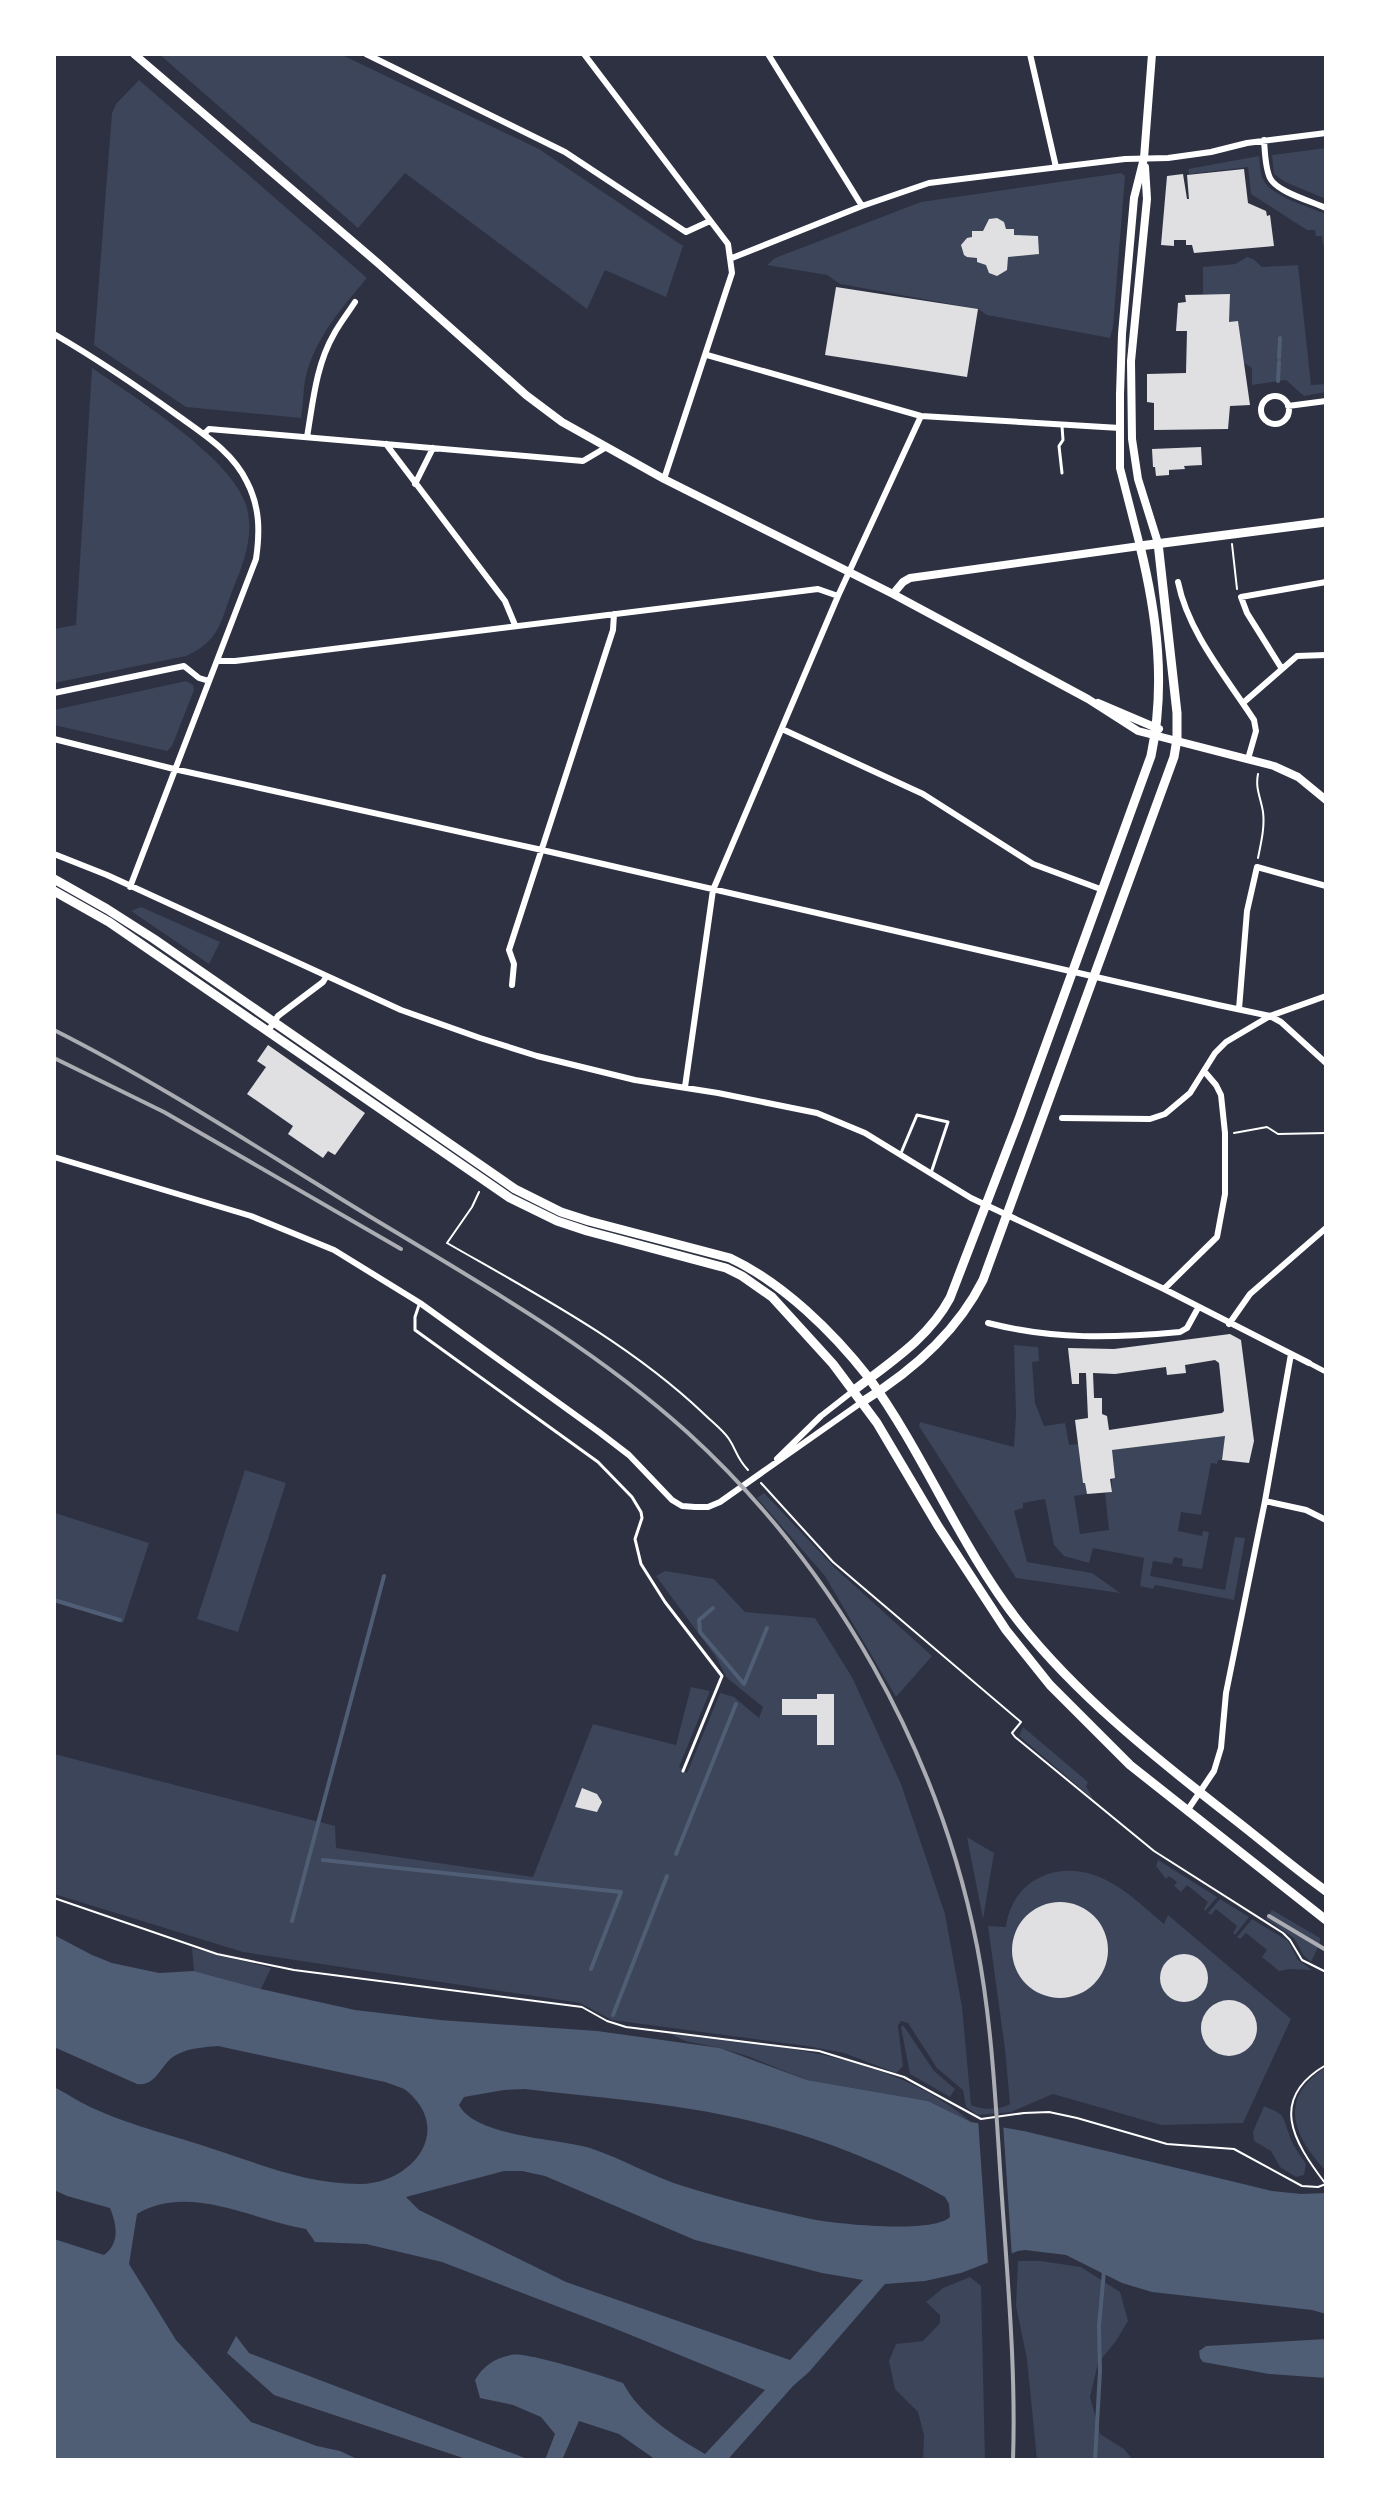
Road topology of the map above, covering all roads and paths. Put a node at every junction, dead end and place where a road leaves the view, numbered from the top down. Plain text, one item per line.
1 (134, 54) edge
2 (366, 54) edge
3 (584, 54) edge
4 (768, 54) edge
5 (1030, 54) edge
6 (1152, 54) edge
7 (1326, 133) edge
8 (1264, 140) junction
9 (1144, 158) junction
10 (1056, 167) junction
11 (862, 206) junction
12 (1326, 208) edge
13 (710, 221) junction
14 (732, 258) junction
15 (355, 302) dead end
16 (54, 334) edge
17 (707, 355) junction
18 (1326, 401) edge
19 (1288, 406) junction
20 (921, 416) junction
21 (1062, 426) junction
22 (1120, 428) junction
23 (204, 434) junction
24 (307, 437) junction
25 (386, 444) junction
26 (433, 448) junction
27 (605, 448) junction
28 (1062, 473) dead end
29 (664, 479) junction
30 (415, 484) junction
31 (1326, 522) edge
32 (1230, 535) junction
33 (1158, 543) junction
34 (1140, 546) junction
35 (849, 573) junction
36 (1178, 582) dead end
37 (1326, 582) edge
38 (893, 594) junction
39 (838, 596) junction
40 (1241, 597) junction
41 (614, 614) junction
42 (515, 625) junction
43 (1326, 655) edge
44 (217, 661) junction
45 (1282, 669) junction
46 (209, 681) junction
47 (54, 693) edge
48 (1243, 703) junction
49 (782, 729) junction
50 (1156, 731) junction
51 (54, 739) edge
52 (1177, 739) junction
53 (1248, 759) junction
54 (1261, 762) junction
55 (174, 769) junction
56 (1326, 800) edge
57 (542, 850) junction
58 (54, 854) edge
59 (1257, 867) junction
60 (54, 879) edge
61 (1326, 886) edge
62 (130, 887) junction
63 (713, 890) junction
64 (1103, 890) junction
65 (54, 891) edge
66 (1073, 971) junction
67 (1094, 976) junction
68 (326, 977) junction
69 (512, 985) dead end
70 (1326, 996) edge
71 (1239, 1009) junction
72 (1270, 1016) junction
73 (270, 1027) junction
74 (1326, 1063) edge
75 (1204, 1071) junction
76 (685, 1087) junction
77 (1062, 1118) dead end
78 (1225, 1133) junction
79 (1326, 1133) edge
80 (901, 1154) junction
81 (54, 1157) edge
82 (931, 1173) junction
83 (486, 1182) junction
84 (986, 1205) junction
85 (1008, 1216) junction
86 (1326, 1228) edge
87 (1164, 1289) junction
88 (420, 1303) junction
89 (1198, 1308) junction
90 (988, 1323) dead end
91 (1229, 1324) junction
92 (1291, 1354) junction
93 (1309, 1363) joint
94 (1326, 1372) edge
95 (869, 1378) junction
96 (853, 1391) junction
97 (879, 1392) junction
98 (862, 1402) junction
99 (772, 1465) junction
100 (747, 1469) dead end
101 (757, 1480) dead end
102 (1265, 1501) junction
103 (1326, 1520) edge
104 (683, 1771) dead end
105 (1200, 1792) junction
106 (1187, 1811) junction
107 (1326, 1891) edge
108 (54, 1898) edge
109 (1326, 1920) edge
110 (1326, 1972) edge
111 (1326, 2065) edge
112 (1326, 2184) edge

1 - 27 street
2 - 13 street
3 - 13 street
4 - 11 street
5 - 10 street
6 - 9 street
7 - 8 street
8 - 9 street
8 - 12 street
9 - 10 street
9 - 22 street
9 - 33 street
10 - 11 street
11 - 14 street
13 - 14 street
14 - 17 street
15 - 24 street
16 - 23 street
17 - 20 street
17 - 29 street
18 - 19 street
19 - 19 street
20 - 21 street
20 - 35 street
21 - 22 street
21 - 28 lane
22 - 34 street
23 - 24 street
23 - 44 street
24 - 25 street
25 - 26 street
25 - 30 street
26 - 27 street
26 - 30 street
27 - 29 street
29 - 35 street
30 - 42 street
31 - 32 main road
32 - 33 main road
32 - 40 path
33 - 34 main road
33 - 52 main road
34 - 38 street
34 - 50 main road
35 - 38 street
35 - 39 street
36 - 48 street
37 - 40 street
38 - 50 street
39 - 41 street
39 - 49 street
40 - 45 street
41 - 42 street
41 - 57 street
42 - 44 street
43 - 45 street
44 - 46 street
45 - 48 street
46 - 47 street
46 - 55 street
48 - 53 street
49 - 63 street
49 - 64 street
50 - 52 street
50 - 64 main road
51 - 55 street
52 - 53 street
52 - 67 main road
53 - 54 street
54 - 56 street
54 - 59 path
55 - 57 street
55 - 62 street
57 - 63 street
57 - 69 street
58 - 62 street
59 - 61 street
59 - 71 street
60 - 73 main road
62 - 68 street
63 - 66 street
63 - 76 street
64 - 66 main road
65 - 73 main road
66 - 67 street
66 - 84 main road
67 - 71 street
67 - 85 main road
68 - 73 street
68 - 76 street
70 - 72 street
71 - 72 street
72 - 74 street
72 - 75 street
73 - 83 main road
73 - 95 main road
75 - 77 street
75 - 78 street
76 - 80 street
78 - 79 path
78 - 87 street
80 - 82 street
80 - 82 lane
81 - 88 street
82 - 84 street
83 - 96 main road
83 - 100 path
84 - 85 street
84 - 95 main road
85 - 87 street
85 - 97 main road
86 - 91 street
87 - 89 street
88 - 99 street
88 - 104 lane
89 - 90 street
89 - 91 street
91 - 92 street
92 - 93 street
92 - 102 street
93 - 94 street
95 - 96 main road
95 - 97 main road
96 - 98 main road
96 - 99 street
97 - 98 main road
97 - 105 main road
98 - 99 street
98 - 106 main road
101 - 110 path
102 - 103 street
102 - 105 street
105 - 106 street
105 - 107 main road
106 - 109 main road
108 - 112 path
111 - 112 path

